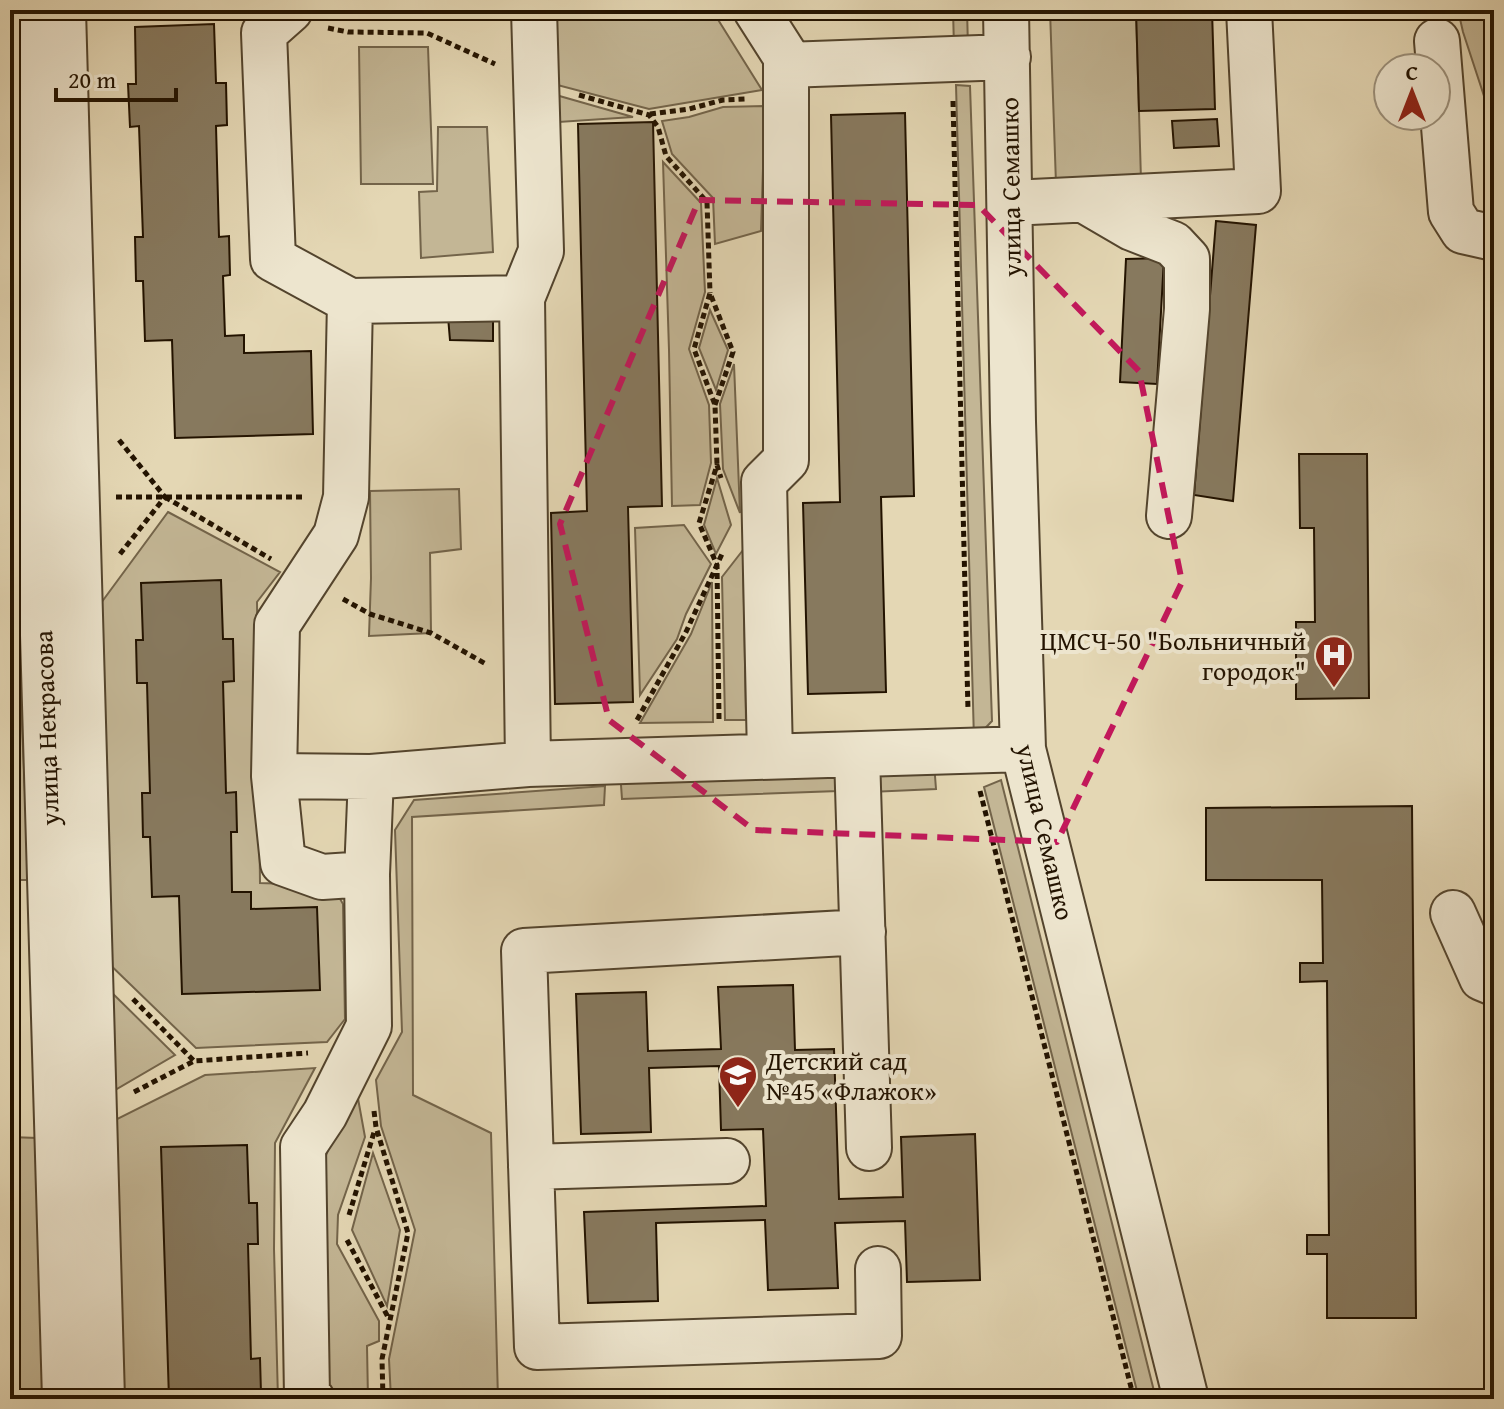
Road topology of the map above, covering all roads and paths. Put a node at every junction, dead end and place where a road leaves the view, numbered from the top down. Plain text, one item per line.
1 (25, 10) edge
2 (63, 10) edge
3 (290, 10) edge
4 (534, 10) edge
5 (756, 10) edge
6 (1006, 10) edge
7 (1249, 10) edge
8 (1437, 41) dead end
9 (1008, 57) junction
10 (786, 81) junction
11 (649, 115) dead end
12 (1084, 200) junction
13 (707, 202) dead end
14 (1010, 203) junction
15 (1494, 238) edge
16 (710, 293) junction
17 (522, 298) junction
18 (350, 301) junction
19 (715, 405) junction
20 (717, 465) junction
21 (722, 479) dead end
22 (76, 497) junction
23 (165, 497) junction
24 (346, 497) junction
25 (1169, 516) dead end
26 (723, 551) dead end
27 (717, 565) junction
28 (306, 580) junction
29 (527, 687) junction
30 (1023, 749) junction
31 (857, 755) junction
32 (770, 756) junction
33 (720, 758) junction
34 (612, 761) junction
35 (528, 764) junction
36 (274, 776) junction
37 (371, 777) junction
38 (367, 874) junction
39 (1453, 913) dead end
40 (863, 932) junction
41 (90, 955) junction
42 (1494, 983) edge
43 (356, 1052) junction
44 (194, 1061) junction
45 (373, 1103) dead end
46 (94, 1113) junction
47 (376, 1127) junction
48 (869, 1148) dead end
49 (727, 1161) dead end
50 (531, 1167) junction
51 (348, 1217) dead end
52 (343, 1232) dead end
53 (878, 1269) dead end
54 (390, 1320) junction
55 (65, 1399) edge
56 (102, 1399) edge
57 (312, 1399) edge
58 (383, 1399) edge
59 (1186, 1399) edge

1 - 55 street, улица Некрасова
2 - 22 street, улица Некрасова
3 - 18 street
4 - 17 street
5 - 10 street
6 - 9 street, улица Семашко
7 - 12 street
8 - 15 street
9 - 10 street
9 - 14 street, улица Семашко
10 - 11 path
10 - 32 street
12 - 14 street
12 - 25 street
13 - 16 path
14 - 30 street, улица Семашко
16 - 19 path
16 - 19 path
17 - 18 street
17 - 29 street
18 - 24 street
19 - 20 path
20 - 21 path
20 - 27 path
22 - 23 path
22 - 41 street, улица Некрасова
23 - 24 path
23 - 28 path
24 - 28 street
26 - 27 path
27 - 33 path
27 - 34 path
28 - 29 path
28 - 36 street
29 - 35 street
30 - 31 street
30 - 59 street, улица Семашко
31 - 32 street
31 - 40 street
32 - 33 street
33 - 34 street
34 - 35 street
35 - 37 street
36 - 37 street
36 - 38 street
37 - 38 street
38 - 43 street
39 - 42 street
40 - 48 street
40 - 50 street
41 - 44 path
41 - 46 street, улица Некрасова
43 - 44 path
43 - 57 street
44 - 46 path
45 - 47 path
46 - 56 street, улица Некрасова
47 - 51 path
47 - 54 path
49 - 50 street
50 - 53 street
52 - 54 path
54 - 58 path

